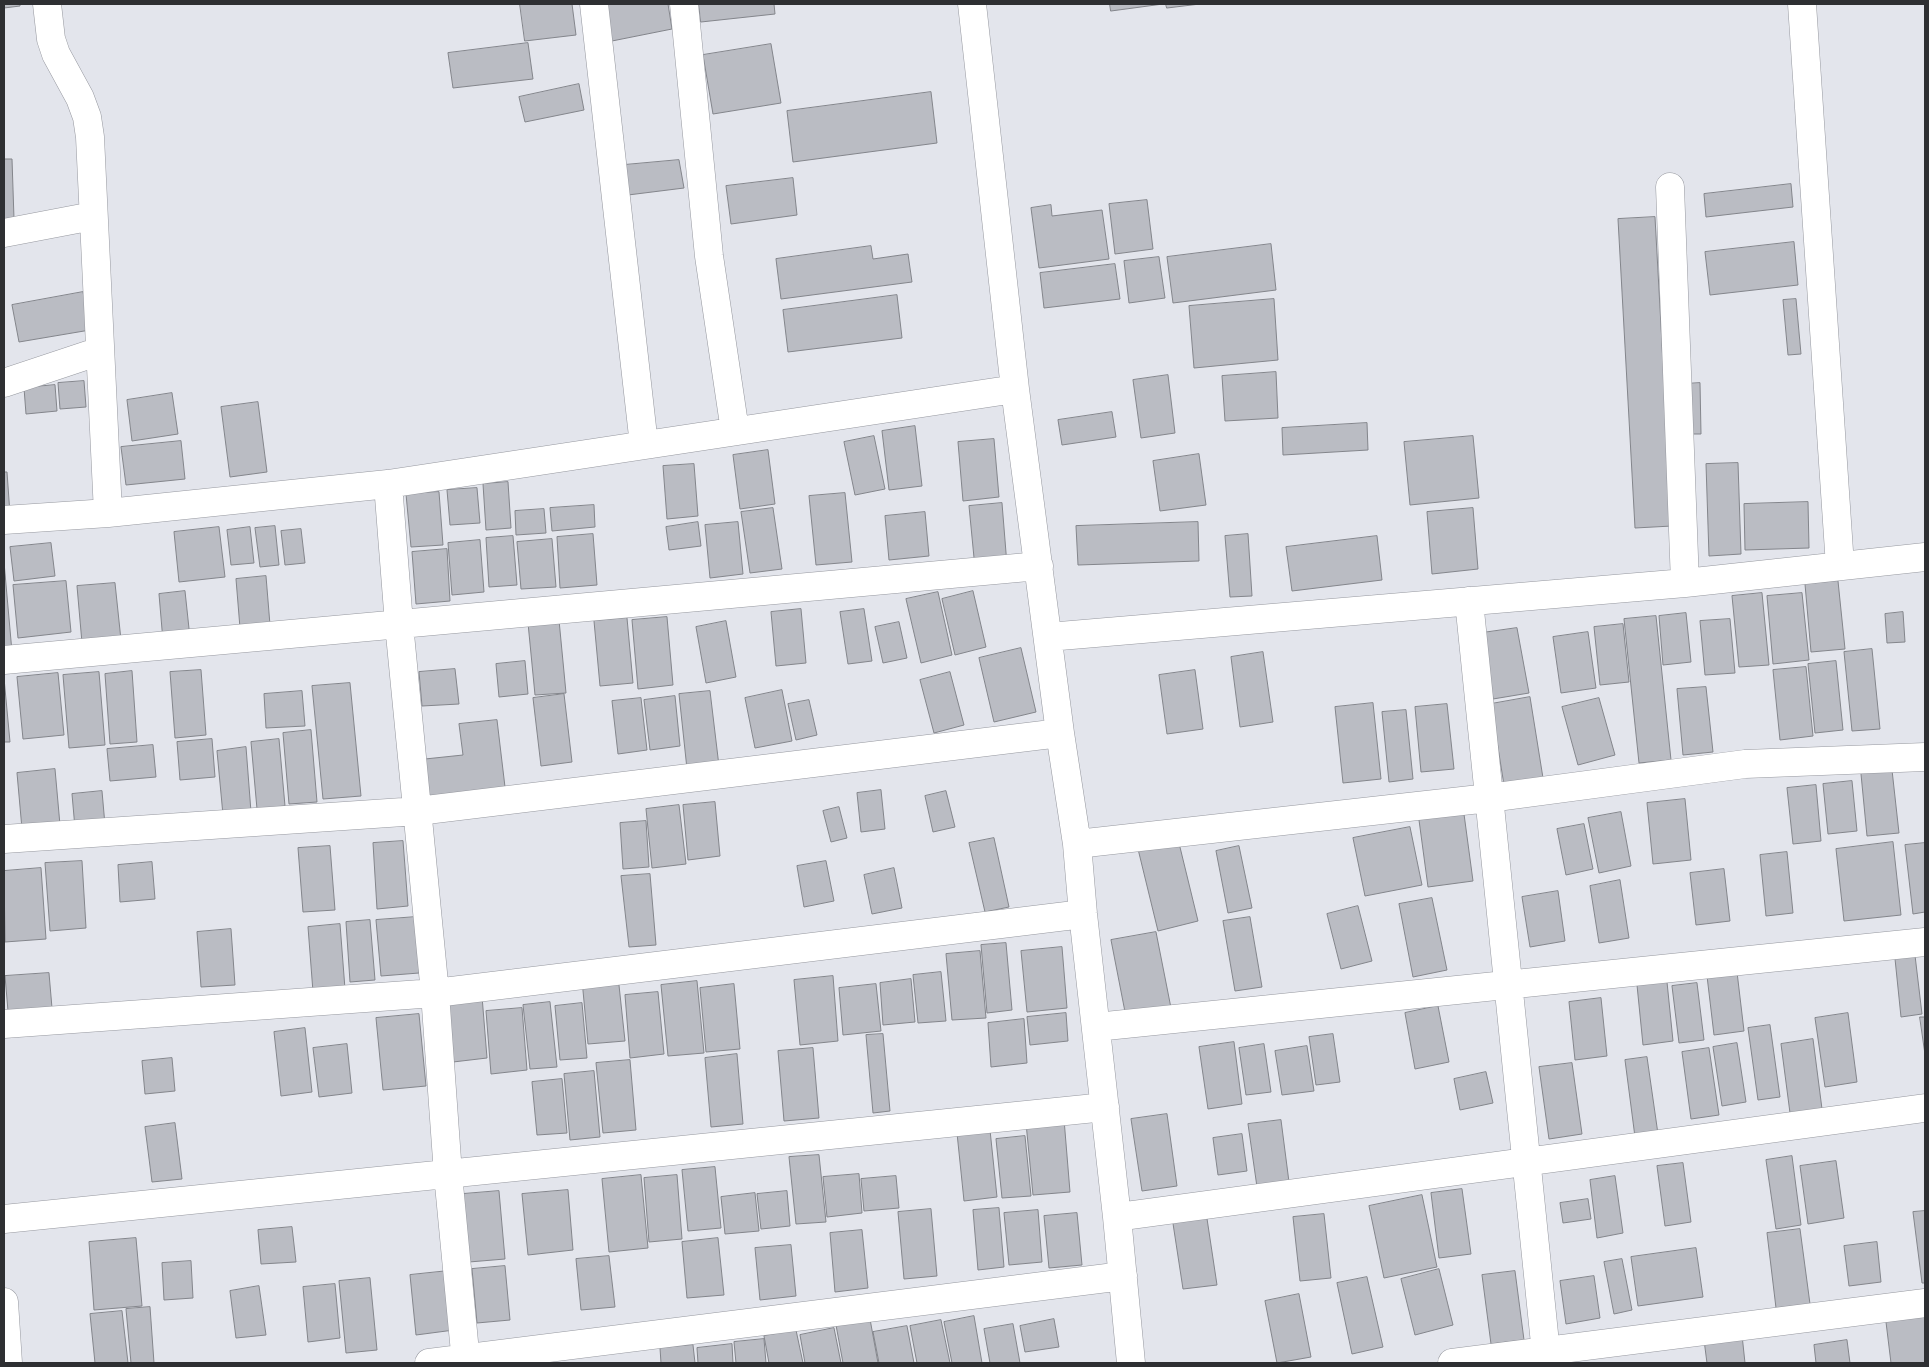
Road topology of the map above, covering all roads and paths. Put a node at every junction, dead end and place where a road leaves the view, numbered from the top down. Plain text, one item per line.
1 (47, 4) edge
2 (594, 4) edge
3 (684, 4) edge
4 (972, 4) edge
5 (1802, 4) edge
6 (1670, 187) dead end
7 (93, 216) junction
8 (4, 233) edge
9 (100, 351) junction
10 (4, 383) edge
11 (1015, 389) junction
12 (735, 431) junction
13 (644, 445) junction
14 (388, 484) junction
15 (108, 513) junction
16 (4, 520) edge
17 (1925, 557) edge
18 (1039, 566) junction
19 (1840, 566) junction
20 (1685, 583) junction
21 (1469, 601) junction
22 (399, 624) junction
23 (1048, 637) junction
24 (4, 660) edge
25 (1060, 733) junction
26 (1925, 757) edge
27 (1489, 798) junction
28 (418, 811) junction
29 (4, 839) edge
30 (1077, 844) junction
31 (1083, 914) junction
32 (1925, 942) edge
33 (1508, 984) junction
34 (435, 993) junction
35 (4, 1024) edge
36 (1096, 1026) junction
37 (1105, 1108) junction
38 (1925, 1108) edge
39 (1526, 1162) junction
40 (448, 1174) junction
41 (1118, 1217) junction
42 (4, 1219) edge
43 (1123, 1276) junction
44 (4, 1302) edge
45 (1925, 1303) edge
46 (1546, 1358) edge
47 (466, 1361) edge
48 (8, 1363) edge
49 (429, 1363) edge
50 (1131, 1363) edge
51 (1452, 1363) edge

1 - 7 street
2 - 13 street
3 - 12 street
4 - 11 street
5 - 19 street
6 - 20 street
7 - 8 street
7 - 9 street
9 - 10 street
9 - 15 street
11 - 12 street
11 - 18 street
12 - 13 street
13 - 14 street
14 - 15 street
14 - 22 street
15 - 16 street
17 - 19 street
18 - 22 street
18 - 23 street
19 - 20 street
20 - 21 street
21 - 23 street
21 - 27 street
22 - 24 street
22 - 28 street
23 - 25 street
25 - 28 street
25 - 30 street
26 - 27 street
27 - 30 street
27 - 33 street
28 - 29 street
28 - 34 street
30 - 31 street
31 - 34 street
31 - 36 street
32 - 33 street
33 - 36 street
33 - 39 street
34 - 35 street
34 - 40 street
36 - 37 street
37 - 40 street
37 - 41 street
38 - 39 street
39 - 41 street
39 - 46 street
40 - 42 street
40 - 47 street
41 - 43 street
43 - 47 street
43 - 50 street
44 - 48 street
45 - 46 street
46 - 51 street
47 - 49 street

